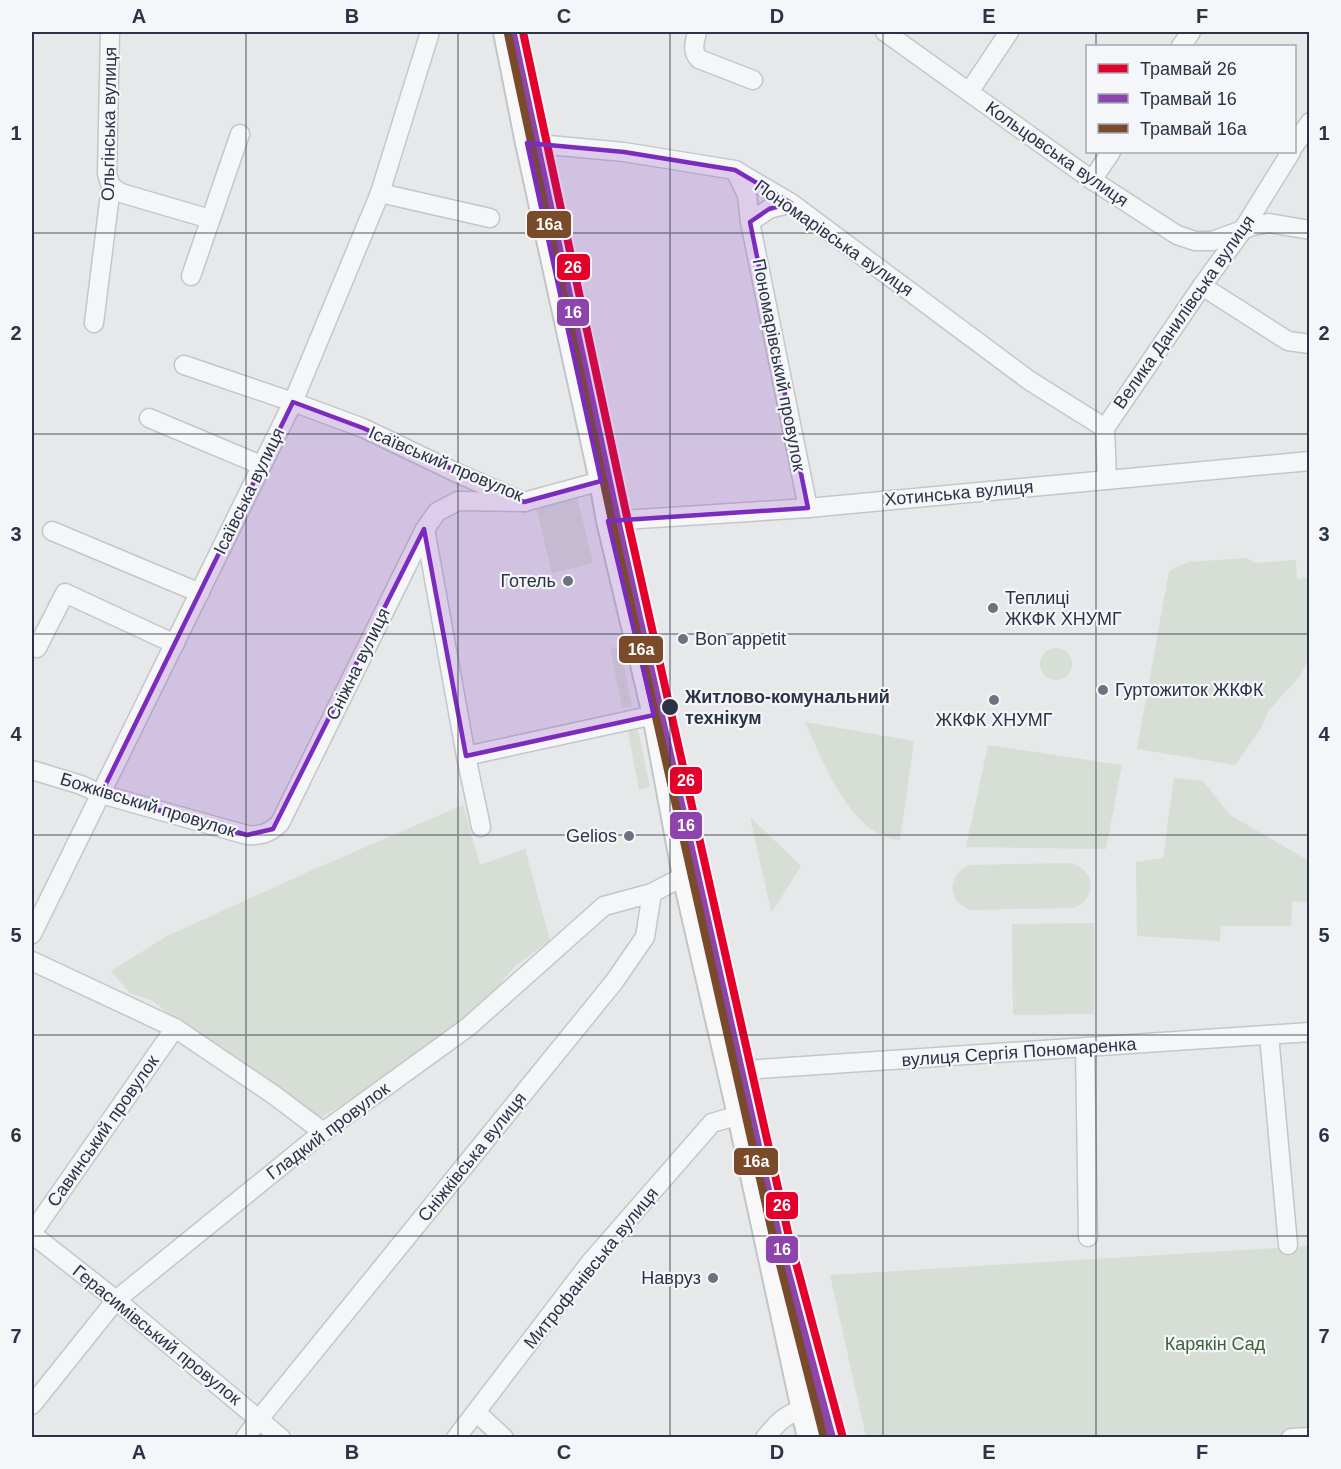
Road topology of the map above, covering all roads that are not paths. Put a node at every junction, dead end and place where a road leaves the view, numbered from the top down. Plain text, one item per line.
1 (110, 32) edge
2 (429, 32) edge
3 (505, 32) edge
4 (697, 32) edge
5 (885, 32) edge
6 (1009, 32) edge
7 (1191, 32) edge
8 (1182, 45) edge
9 (753, 80) dead end
10 (969, 92) junction
11 (1310, 122) edge
12 (240, 134) dead end
13 (527, 143) junction
14 (1296, 143) edge
15 (1110, 153) edge
16 (1290, 153) edge
17 (735, 170) junction
18 (1092, 180) junction
19 (111, 186) junction
20 (380, 193) junction
21 (791, 203) junction
22 (210, 219) junction
23 (490, 219) dead end
24 (750, 222) junction
25 (1310, 230) edge
26 (1242, 231) junction
27 (191, 276) dead end
28 (1202, 285) junction
29 (94, 323) dead end
30 (1310, 344) edge
31 (184, 365) dead end
32 (293, 402) junction
33 (149, 418) dead end
34 (1105, 428) junction
35 (1310, 461) edge
36 (261, 465) junction
37 (457, 472) junction
38 (1107, 480) junction
39 (601, 481) junction
40 (458, 501) junction
41 (524, 502) junction
42 (808, 508) junction
43 (608, 521) junction
44 (424, 529) junction
45 (52, 531) dead end
46 (410, 558) junction
47 (431, 565) junction
48 (200, 593) junction
49 (175, 644) junction
50 (37, 648) dead end
51 (654, 715) junction
52 (466, 756) junction
53 (32, 770) edge
54 (102, 794) junction
55 (481, 827) dead end
56 (265, 834) joint
57 (684, 876) junction
58 (652, 893) junction
59 (32, 934) edge
60 (32, 961) edge
61 (175, 1028) junction
62 (1310, 1032) edge
63 (1269, 1035) junction
64 (1085, 1047) junction
65 (729, 1071) junction
66 (739, 1115) junction
67 (323, 1132) junction
68 (32, 1234) edge
69 (1088, 1238) dead end
70 (1288, 1245) dead end
71 (116, 1300) junction
72 (32, 1405) edge
73 (803, 1409) junction
74 (476, 1412) junction
75 (259, 1419) junction
76 (245, 1437) edge
77 (281, 1437) edge
78 (456, 1437) edge
79 (504, 1437) edge
80 (765, 1437) edge
81 (809, 1437) edge
82 (1292, 1437) edge
83 (1310, 1437) edge

1 - 19 street, Ольгінська вулиця
2 - 20 street, Ісаївська вулиця
3 - 13 main road
4 - 9 street
5 - 10 street, Кольцовська вулиця
6 - 10 street
7 - 8 street
10 - 18 street, Кольцовська вулиця
11 - 14 street
12 - 22 street
13 - 17 street, Пономарівська вулиця
13 - 39 main road
15 - 18 street
16 - 26 street, Велика Данилівська вулиця
17 - 21 street, Пономарівська вулиця
17 - 24 street, Пономарівський провулок
18 - 26 street, Кольцовська вулиця
19 - 22 street
19 - 29 street, Ольгінська вулиця
20 - 23 street
20 - 32 street, Ісаївська вулиця
21 - 24 street
21 - 34 street, Пономарівська вулиця
22 - 27 street
24 - 42 street, Пономарівський провулок
25 - 26 street, Кольцовська вулиця
26 - 28 street, Велика Данилівська вулиця
28 - 30 street
28 - 34 street, Велика Данилівська вулиця
31 - 32 street, Ісаївський провулок
32 - 36 street, Ісаївська вулиця
32 - 37 street, Ісаївський провулок
33 - 36 street
34 - 38 street, Велика Данилівська вулиця
35 - 38 street, Хотинська вулиця
36 - 48 street, Ісаївська вулиця
37 - 40 street
37 - 41 street, Ісаївський провулок
38 - 42 street, Хотинська вулиця
39 - 41 street, Ісаївський провулок
39 - 43 main road
40 - 41 street
40 - 44 street, Сніжна вулиця
42 - 43 street, Хотинська вулиця
43 - 51 main road
44 - 46 street, Сніжна вулиця
44 - 47 street
45 - 48 street
46 - 47 street
46 - 56 street, Сніжна вулиця
47 - 52 street
48 - 49 street, Ісаївська вулиця
49 - 50 street
49 - 54 street, Ісаївська вулиця
51 - 52 street
51 - 57 main road
52 - 55 street
53 - 54 street, Божківський провулок
54 - 56 street, Божківський провулок
54 - 59 street, Ісаївська вулиця
57 - 58 street
57 - 65 main road
58 - 67 street, Гладкий провулок
58 - 75 street, Сніжківська вулиця
60 - 61 street
61 - 67 street
61 - 68 street, Савинський провулок
62 - 63 street, вулиця Сергія Пономаренка
63 - 64 street, вулиця Сергія Пономаренка
63 - 70 street
64 - 65 street, вулиця Сергія Пономаренка
64 - 69 street
65 - 66 main road
66 - 73 main road
66 - 74 street, Митрофанівська вулиця
67 - 71 street, Гладкий провулок
68 - 71 street, Герасимівський провулок
71 - 72 street, Гладкий провулок
71 - 75 street, Герасимівський провулок
73 - 80 street
73 - 81 main road
74 - 78 street, Митрофанівська вулиця
74 - 79 street
75 - 76 street, Сніжківська вулиця
75 - 77 street, Герасимівський провулок
82 - 83 street

